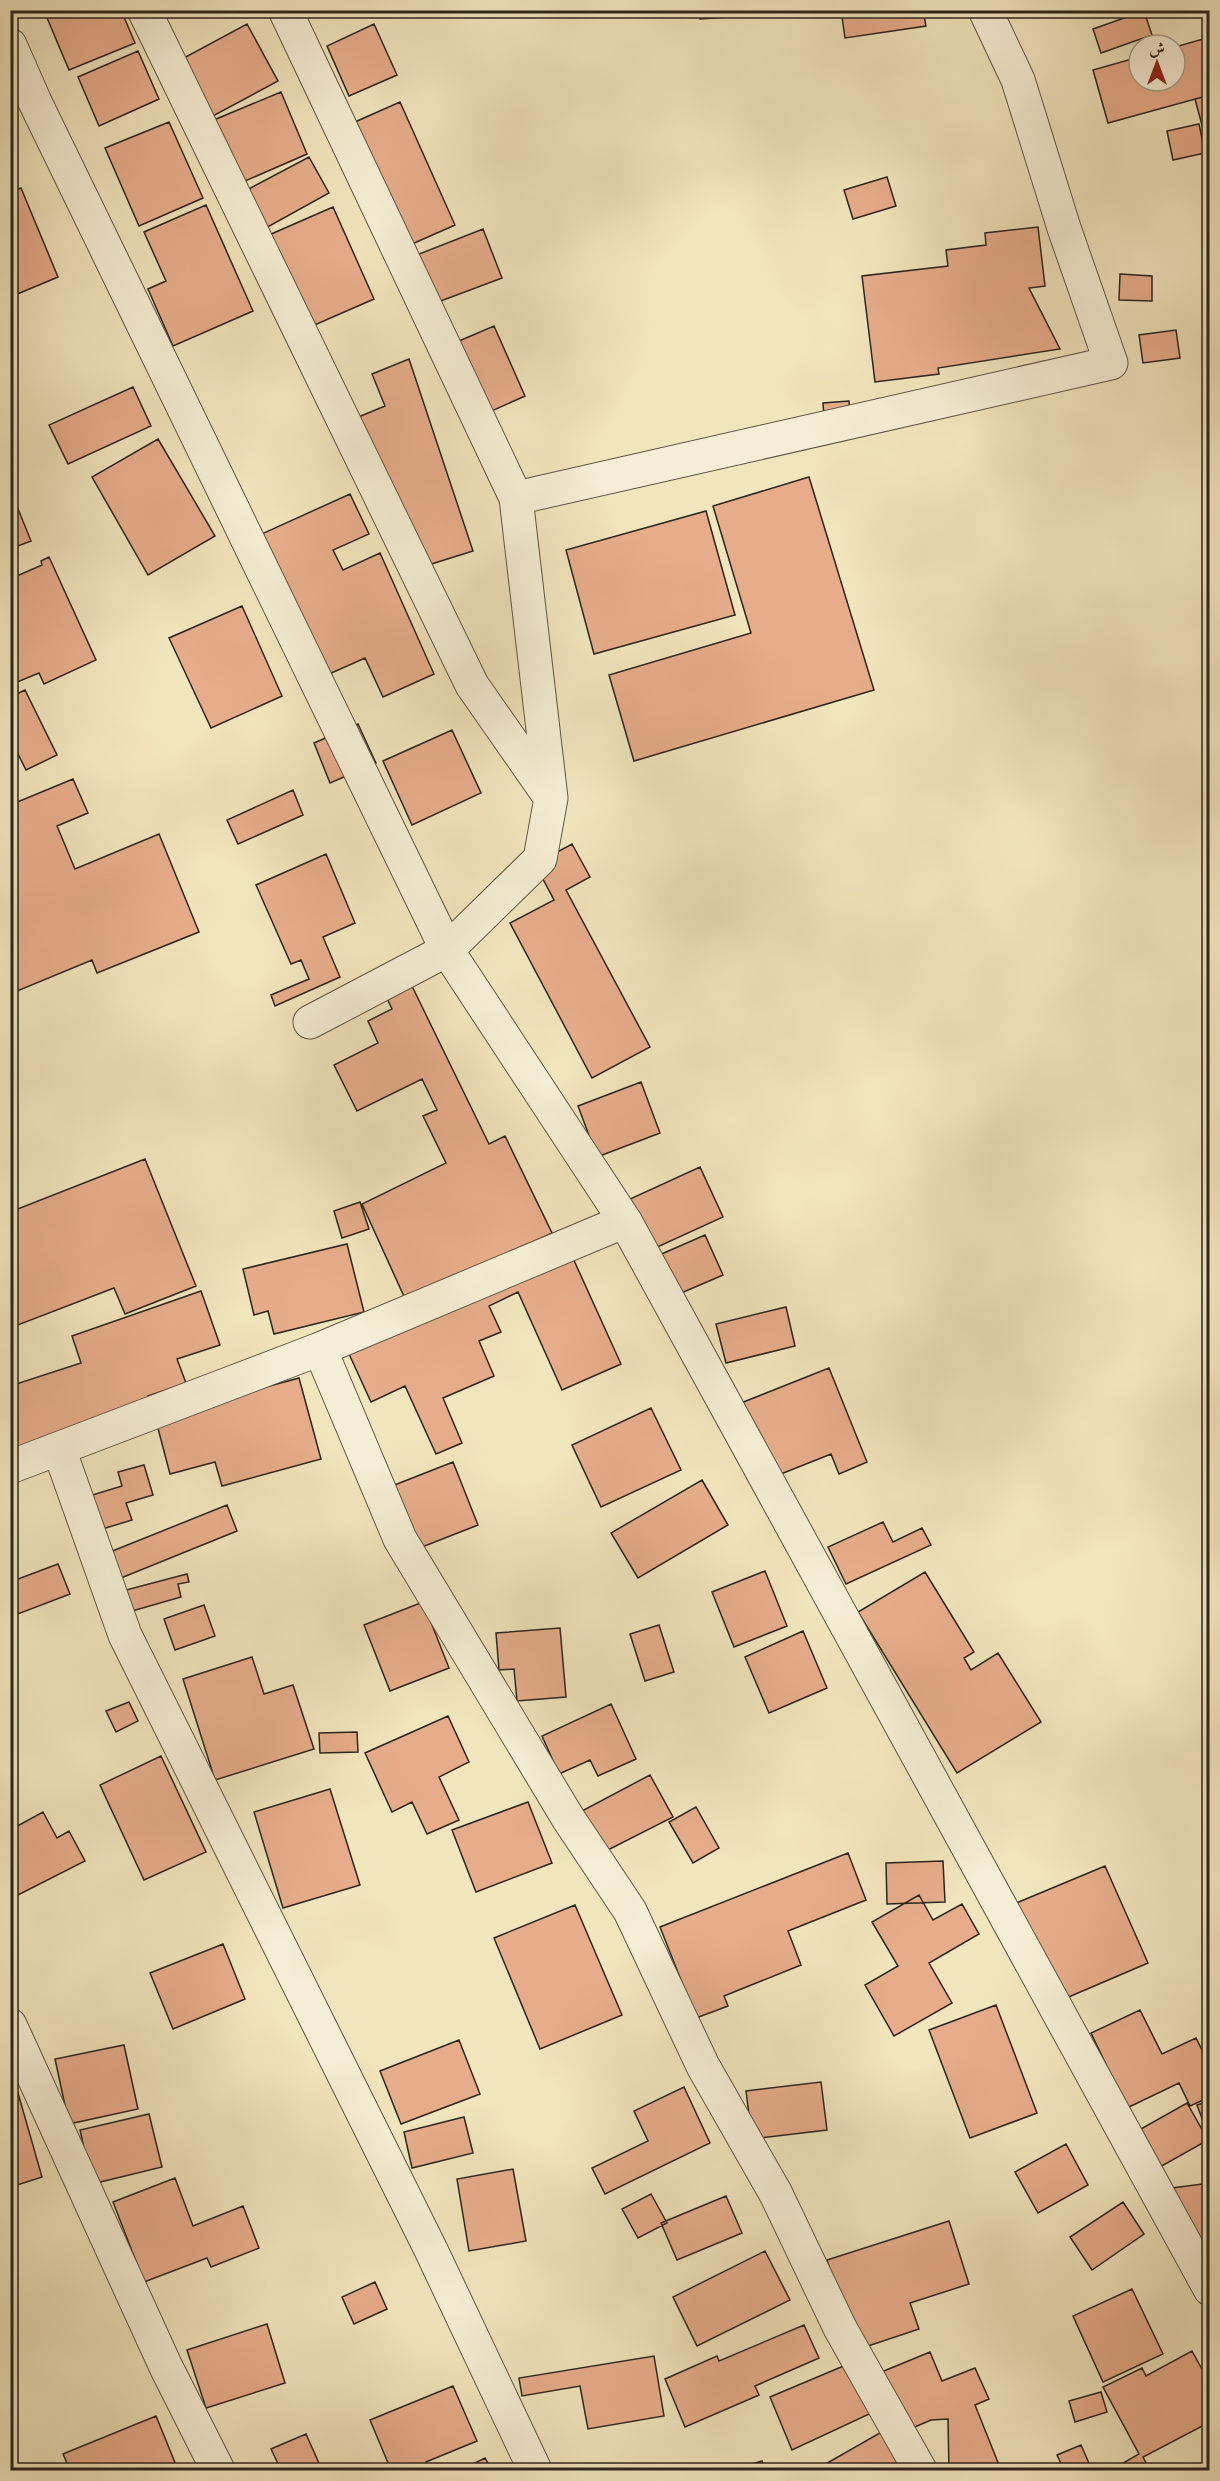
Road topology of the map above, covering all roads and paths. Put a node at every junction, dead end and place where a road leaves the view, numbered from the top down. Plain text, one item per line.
1 (144, 10) edge
2 (285, 10) edge
3 (985, 10) edge
4 (10, 45) edge
5 (516, 498) junction
6 (551, 798) junction
7 (447, 950) junction
8 (310, 1022) dead end
9 (625, 1221) junction
10 (320, 1349) junction
11 (59, 1449) junction
12 (10, 1467) edge
13 (10, 2025) edge
14 (1209, 2289) edge
15 (218, 2470) edge
16 (535, 2470) edge
17 (920, 2470) edge

1 - 6 street
2 - 5 street
3 - 5 street
4 - 7 street
5 - 6 street
6 - 7 street
7 - 8 street
7 - 9 street
9 - 10 street
9 - 14 street
10 - 11 street
10 - 17 street
11 - 12 street
11 - 16 street
13 - 15 street

